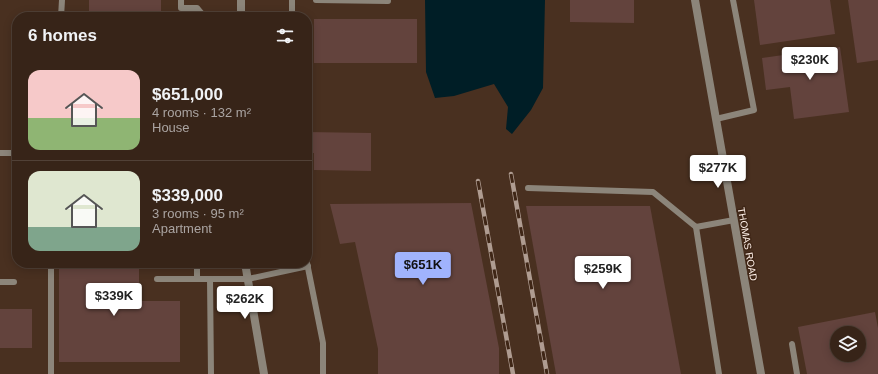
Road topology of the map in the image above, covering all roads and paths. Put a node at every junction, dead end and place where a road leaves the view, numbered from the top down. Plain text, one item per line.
1 (62, 0) edge
2 (181, 0) edge
3 (241, 0) edge
4 (292, 0) edge
5 (316, 0) edge
6 (695, 0) edge
7 (733, 0) edge
8 (388, 1) edge
9 (61, 12) edge
10 (200, 12) edge
11 (241, 12) edge
12 (292, 12) edge
13 (716, 119) junction
14 (0, 153) edge
15 (12, 153) edge
16 (528, 188) dead end
17 (734, 220) junction
18 (696, 227) junction
19 (51, 268) edge
20 (197, 268) edge
21 (246, 268) edge
22 (291, 268) edge
23 (308, 268) edge
24 (158, 279) dead end
25 (197, 279) junction
26 (210, 279) junction
27 (248, 279) junction
28 (0, 282) edge
29 (14, 282) dead end
30 (792, 344) dead end
31 (51, 374) edge
32 (210, 374) edge
33 (264, 374) edge
34 (323, 374) edge
35 (720, 374) edge
36 (760, 374) edge
37 (797, 374) edge

1 - 9 lane
2 - 10 lane
3 - 11 street
4 - 12 lane
5 - 8 lane
6 - 13 street, THOMAS ROAD
7 - 13 lane
13 - 17 street, THOMAS ROAD
14 - 15 lane
16 - 18 lane
17 - 18 lane
17 - 36 street, THOMAS ROAD
18 - 35 lane
19 - 31 lane
20 - 25 lane
21 - 27 street
22 - 27 lane
23 - 34 lane
24 - 25 lane
25 - 26 lane
26 - 27 lane
26 - 32 lane
27 - 33 street
28 - 29 lane
30 - 37 lane

